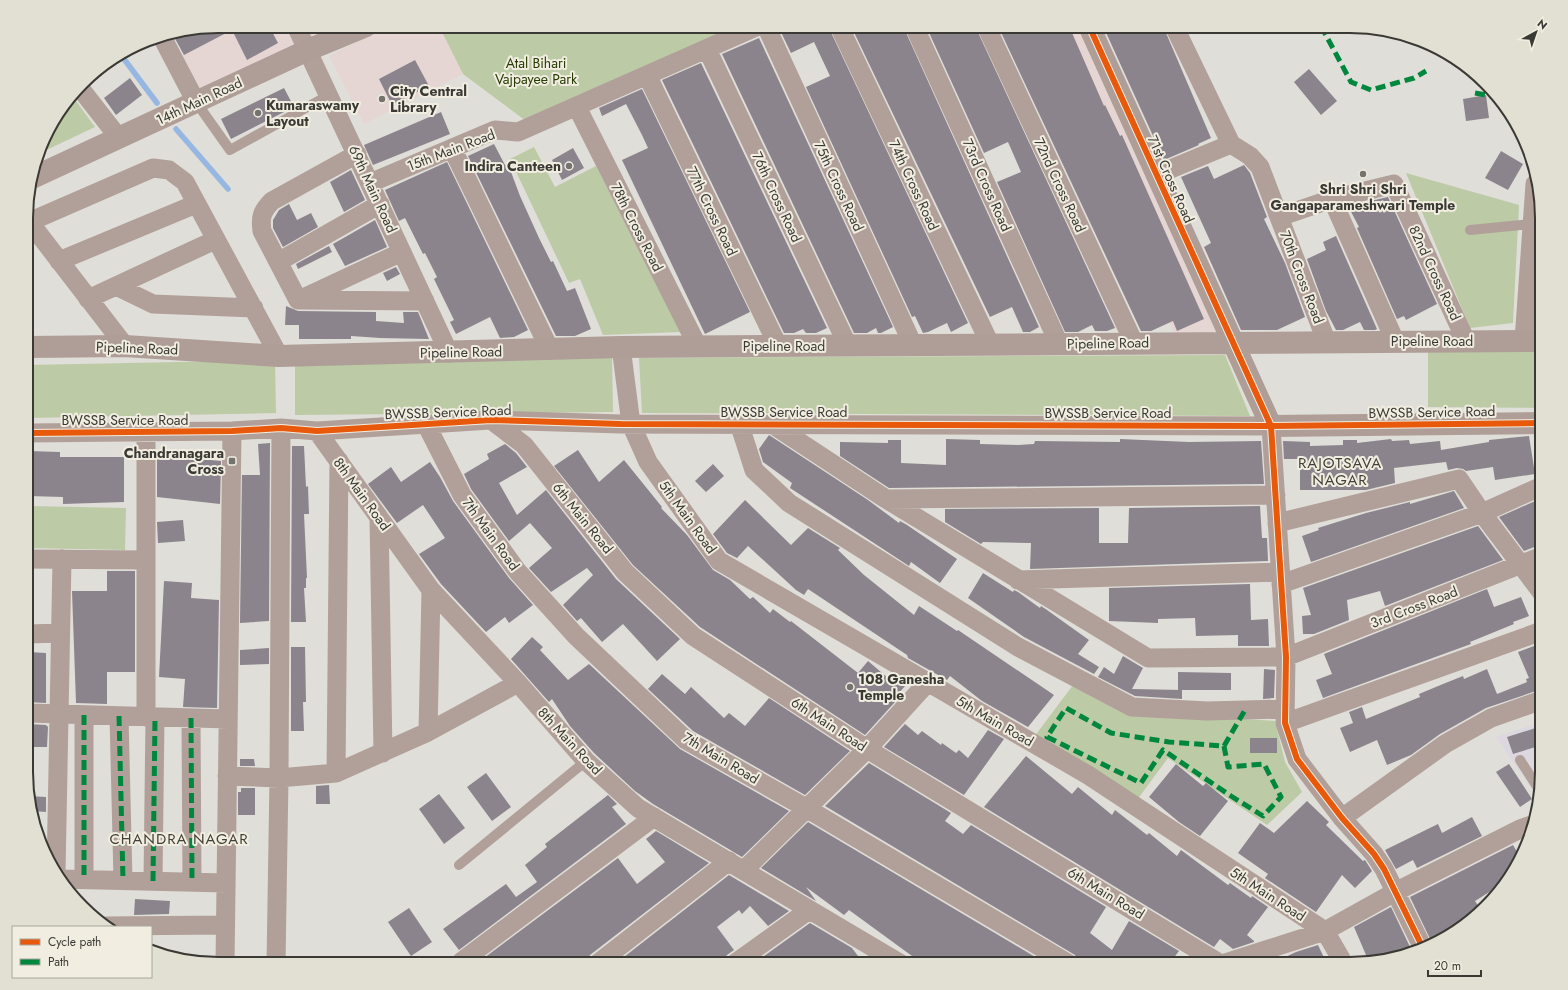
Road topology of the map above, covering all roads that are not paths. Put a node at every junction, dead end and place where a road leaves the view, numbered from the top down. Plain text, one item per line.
1 (300, 33) edge
2 (349, 33) edge
3 (742, 33) edge
4 (769, 33) edge
5 (842, 33) edge
6 (917, 33) edge
7 (989, 33) edge
8 (1092, 33) edge
9 (1177, 33) edge
10 (164, 41) edge
11 (707, 49) junction
12 (308, 50) junction
13 (647, 75) junction
14 (83, 92) edge
15 (329, 96) junction
16 (196, 102) junction
17 (577, 107) junction
18 (119, 138) junction
19 (1231, 144) junction
20 (452, 148) junction
21 (357, 154) junction
22 (38, 175) edge
23 (1156, 175) junction
24 (370, 183) junction
25 (1332, 199) junction
26 (196, 204) junction
27 (380, 204) junction
28 (1279, 217) junction
29 (33, 219) edge
30 (1535, 224) edge
31 (33, 227) edge
32 (1470, 230) dead end
33 (215, 240) junction
34 (402, 252) junction
35 (59, 261) junction
36 (278, 262) junction
37 (1535, 282) edge
38 (116, 286) junction
39 (88, 299) junction
40 (298, 300) junction
41 (425, 301) junction
42 (254, 308) junction
43 (1395, 341) junction
44 (1466, 341) junction
45 (1533, 341) edge
46 (1232, 342) junction
47 (1134, 343) junction
48 (1327, 343) junction
49 (990, 344) junction
50 (1059, 344) junction
51 (913, 345) junction
52 (124, 346) junction
53 (778, 346) junction
54 (848, 346) junction
55 (33, 347) edge
56 (621, 347) junction
57 (698, 347) junction
58 (550, 350) junction
59 (449, 353) junction
60 (279, 356) junction
61 (491, 420) junction
62 (739, 423) junction
63 (1535, 423) edge
64 (426, 424) junction
65 (631, 424) junction
66 (772, 424) junction
67 (1271, 426) junction
68 (281, 428) junction
69 (146, 431) junction
70 (232, 431) junction
71 (316, 431) junction
72 (33, 432) edge
73 (339, 461) junction
74 (1535, 489) edge
75 (1276, 495) junction
76 (886, 499) junction
77 (1482, 513) junction
78 (379, 517) junction
79 (1277, 523) junction
80 (33, 559) edge
81 (62, 559) junction
82 (1535, 559) edge
83 (146, 560) junction
84 (1522, 565) junction
85 (1281, 578) junction
86 (1018, 580) junction
87 (1535, 583) edge
88 (430, 590) junction
89 (60, 633) junction
90 (1535, 633) edge
91 (33, 634) edge
92 (1286, 657) junction
93 (928, 682) junction
94 (518, 683) junction
95 (1535, 702) edge
96 (33, 713) edge
97 (59, 713) junction
98 (84, 715) junction
99 (119, 716) junction
100 (1285, 716) junction
101 (150, 718) junction
102 (191, 718) junction
103 (228, 720) junction
104 (428, 732) junction
105 (867, 749) junction
106 (383, 753) junction
107 (1520, 760) dead end
108 (586, 761) junction
109 (336, 773) junction
110 (228, 776) junction
111 (279, 778) junction
112 (1535, 783) edge
113 (806, 808) junction
114 (654, 817) junction
115 (1342, 818) junction
116 (1527, 826) edge
117 (56, 862) edge
118 (459, 865) dead end
119 (737, 866) junction
120 (67, 879) edge
121 (84, 879) junction
122 (123, 880) junction
123 (153, 881) junction
124 (192, 882) junction
125 (226, 883) junction
126 (1395, 892) junction
127 (809, 910) junction
128 (225, 925) junction
129 (115, 926) edge
130 (149, 926) edge
131 (1325, 931) junction
132 (1421, 943) edge
133 (225, 957) edge
134 (276, 957) edge
135 (467, 957) edge
136 (607, 957) edge
137 (744, 957) edge
138 (874, 957) edge
139 (1057, 957) edge
140 (1210, 957) edge
141 (1244, 957) edge
142 (1340, 957) edge

1 - 12 street, 69th Main Road
2 - 12 street, 14th Main Road
3 - 11 street, 15th Main Road
4 - 51 street, 75th Cross Road
5 - 49 street, 74th Cross Road
6 - 50 street, 73rd Cross Road
7 - 47 street, 72nd Cross Road
8 - 23 street, 71st Cross Road
9 - 19 street
10 - 16 street
11 - 13 street, 15th Main Road
11 - 54 street, 76th Cross Road
12 - 15 street, 69th Main Road
12 - 16 street, 14th Main Road
13 - 17 street, 15th Main Road
13 - 53 street, 77th Cross Road
14 - 18 street
15 - 16 lane
15 - 21 street, 69th Main Road
16 - 18 street, 14th Main Road
17 - 20 street, 15th Main Road
17 - 57 street, 78th Cross Road
18 - 22 street, 14th Main Road
19 - 23 street
19 - 28 street, 70th Cross Road
20 - 24 street, 15th Main Road
20 - 58 street
21 - 24 street, 69th Main Road
21 - 36 street
23 - 46 street, 71st Cross Road
24 - 27 street, 69th Main Road
25 - 28 street
25 - 43 street
25 - 44 street, 82nd Cross Road
26 - 29 street
26 - 33 street
26 - 35 street
27 - 34 street, 69th Main Road
27 - 36 street
28 - 48 street, 70th Cross Road
30 - 32 lane
31 - 35 street
33 - 38 street
33 - 42 street
34 - 40 street
34 - 41 street, 69th Main Road
35 - 39 street
36 - 40 street
37 - 45 street
38 - 39 street
38 - 42 street
39 - 52 street
40 - 41 street
41 - 59 street, 69th Main Road
42 - 60 street
43 - 44 street, Pipeline Road
43 - 48 street, Pipeline Road
44 - 45 street, Pipeline Road
46 - 47 street, Pipeline Road
46 - 48 street, Pipeline Road
46 - 67 street, 71st Cross Road
47 - 50 street, Pipeline Road
49 - 50 street, Pipeline Road
49 - 51 street, Pipeline Road
51 - 54 street, Pipeline Road
52 - 55 street, Pipeline Road
52 - 60 street, Pipeline Road
53 - 54 street, Pipeline Road
53 - 57 street, Pipeline Road
56 - 57 street, Pipeline Road
56 - 58 street, Pipeline Road
56 - 65 street, 5th Main Road
58 - 59 street, Pipeline Road
59 - 60 street, Pipeline Road
61 - 64 street, BWSSB Service Road
61 - 65 street, BWSSB Service Road
61 - 105 street, 6th Main Road
62 - 65 street, BWSSB Service Road
62 - 66 street, BWSSB Service Road
62 - 100 street
63 - 67 street, BWSSB Service Road
64 - 71 street, BWSSB Service Road
64 - 113 street, 7th Main Road
65 - 93 street, 5th Main Road
66 - 67 street, BWSSB Service Road
66 - 76 street
67 - 75 street
68 - 70 street, BWSSB Service Road
68 - 71 street, BWSSB Service Road
68 - 111 street
69 - 70 street, BWSSB Service Road
69 - 72 street, BWSSB Service Road
69 - 83 street
70 - 103 street
71 - 73 street, 8th Main Road
73 - 78 street, 8th Main Road
73 - 109 street
74 - 77 street
75 - 76 street
75 - 79 street
76 - 86 street
77 - 79 street
77 - 84 street
77 - 85 street
78 - 88 street, 8th Main Road
78 - 106 street
79 - 85 street
80 - 81 street
81 - 83 street
81 - 89 street
82 - 84 street, 3rd Cross Road
83 - 101 street
84 - 87 street
84 - 92 street, 3rd Cross Road
85 - 86 street
85 - 92 street
86 - 92 street
88 - 94 street, 8th Main Road
88 - 104 street
89 - 91 street
89 - 97 street
90 - 100 street
92 - 100 street
93 - 105 street
93 - 131 street, 5th Main Road
94 - 104 street
94 - 108 street, 8th Main Road
95 - 115 street
96 - 97 street
97 - 98 street
97 - 117 street
98 - 99 street
98 - 121 street
99 - 101 street
99 - 122 street
100 - 115 street
101 - 102 street
101 - 123 street
102 - 103 street
102 - 124 street
103 - 110 street
104 - 106 street
105 - 113 street
105 - 140 street, 6th Main Road
106 - 109 street
107 - 112 lane
108 - 114 street, 8th Main Road
108 - 118 lane
109 - 111 street
110 - 111 street
110 - 125 street
111 - 134 street
113 - 119 street
113 - 139 street, 7th Main Road
114 - 119 street, 8th Main Road
114 - 135 street
115 - 126 street
116 - 126 street
119 - 127 street, 8th Main Road
119 - 136 street
120 - 121 street
121 - 122 street
122 - 123 street
123 - 124 street
124 - 125 street
125 - 128 street
126 - 131 street
126 - 132 street
127 - 137 street
127 - 138 street, 8th Main Road
128 - 130 street
128 - 133 street
129 - 130 street
131 - 141 street
131 - 142 street

